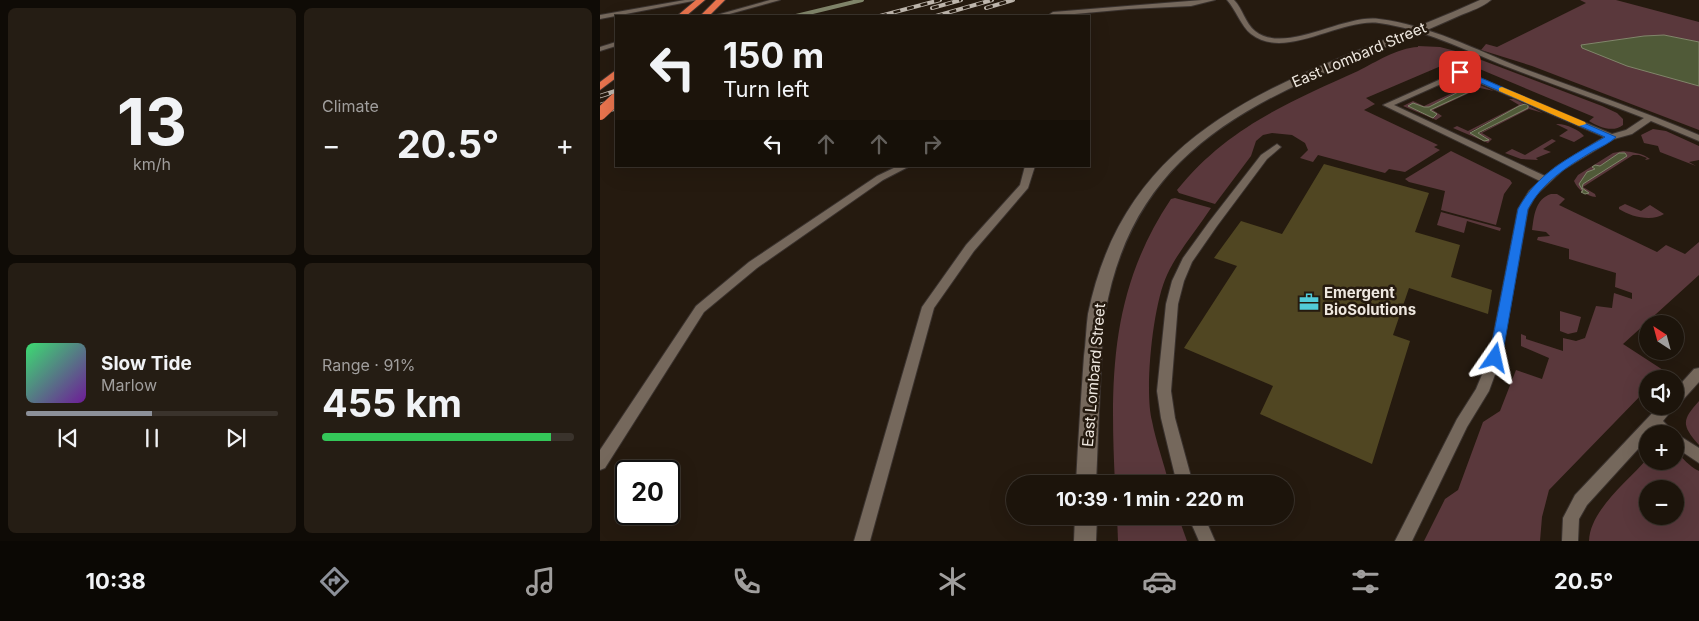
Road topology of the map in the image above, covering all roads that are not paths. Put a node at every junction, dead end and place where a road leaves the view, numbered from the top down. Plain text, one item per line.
1 (696, 0) edge
2 (701, 0) edge
3 (721, 0) edge
4 (778, 0) edge
5 (1212, 0) edge
6 (1230, 0) edge
7 (1487, 0) edge
8 (1053, 14) dead end
9 (683, 15) edge
10 (683, 15) edge
11 (705, 15) edge
12 (720, 15) edge
13 (600, 17) edge
14 (1417, 32) junction
15 (615, 44) edge
16 (600, 49) edge
17 (615, 73) edge
18 (600, 87) edge
19 (615, 100) edge
20 (600, 114) edge
21 (1650, 118) junction
22 (1612, 137) junction
23 (1699, 138) edge
24 (1277, 146) dead end
25 (904, 167) edge
26 (1030, 167) edge
27 (1545, 180) junction
28 (1699, 374) edge
29 (1684, 390) edge
30 (1660, 415) edge
31 (1654, 422) junction
32 (1658, 425) edge
33 (1684, 445) edge
34 (1699, 456) edge
35 (600, 463) edge
36 (1086, 475) edge
37 (1183, 475) edge
38 (1086, 525) edge
39 (1200, 525) edge
40 (862, 541) edge
41 (1085, 541) edge
42 (1207, 541) edge
43 (1402, 541) edge
44 (1570, 541) edge

1 - 9 highway
1 - 13 lane
2 - 10 highway
3 - 11 highway
4 - 12 lane
5 - 8 lane
6 - 14 lane
7 - 14 main road, East Lombard Street
14 - 21 lane
14 - 36 main road, East Lombard Street
15 - 16 lane
17 - 18 highway
19 - 20 highway, bridge
21 - 22 lane
21 - 23 lane
22 - 27 lane
22 - 27 lane
24 - 37 lane
25 - 35 lane
26 - 40 lane
27 - 43 lane
28 - 29 lane
30 - 31 lane
31 - 32 lane
31 - 44 lane
33 - 34 lane
38 - 41 main road
39 - 42 lane

